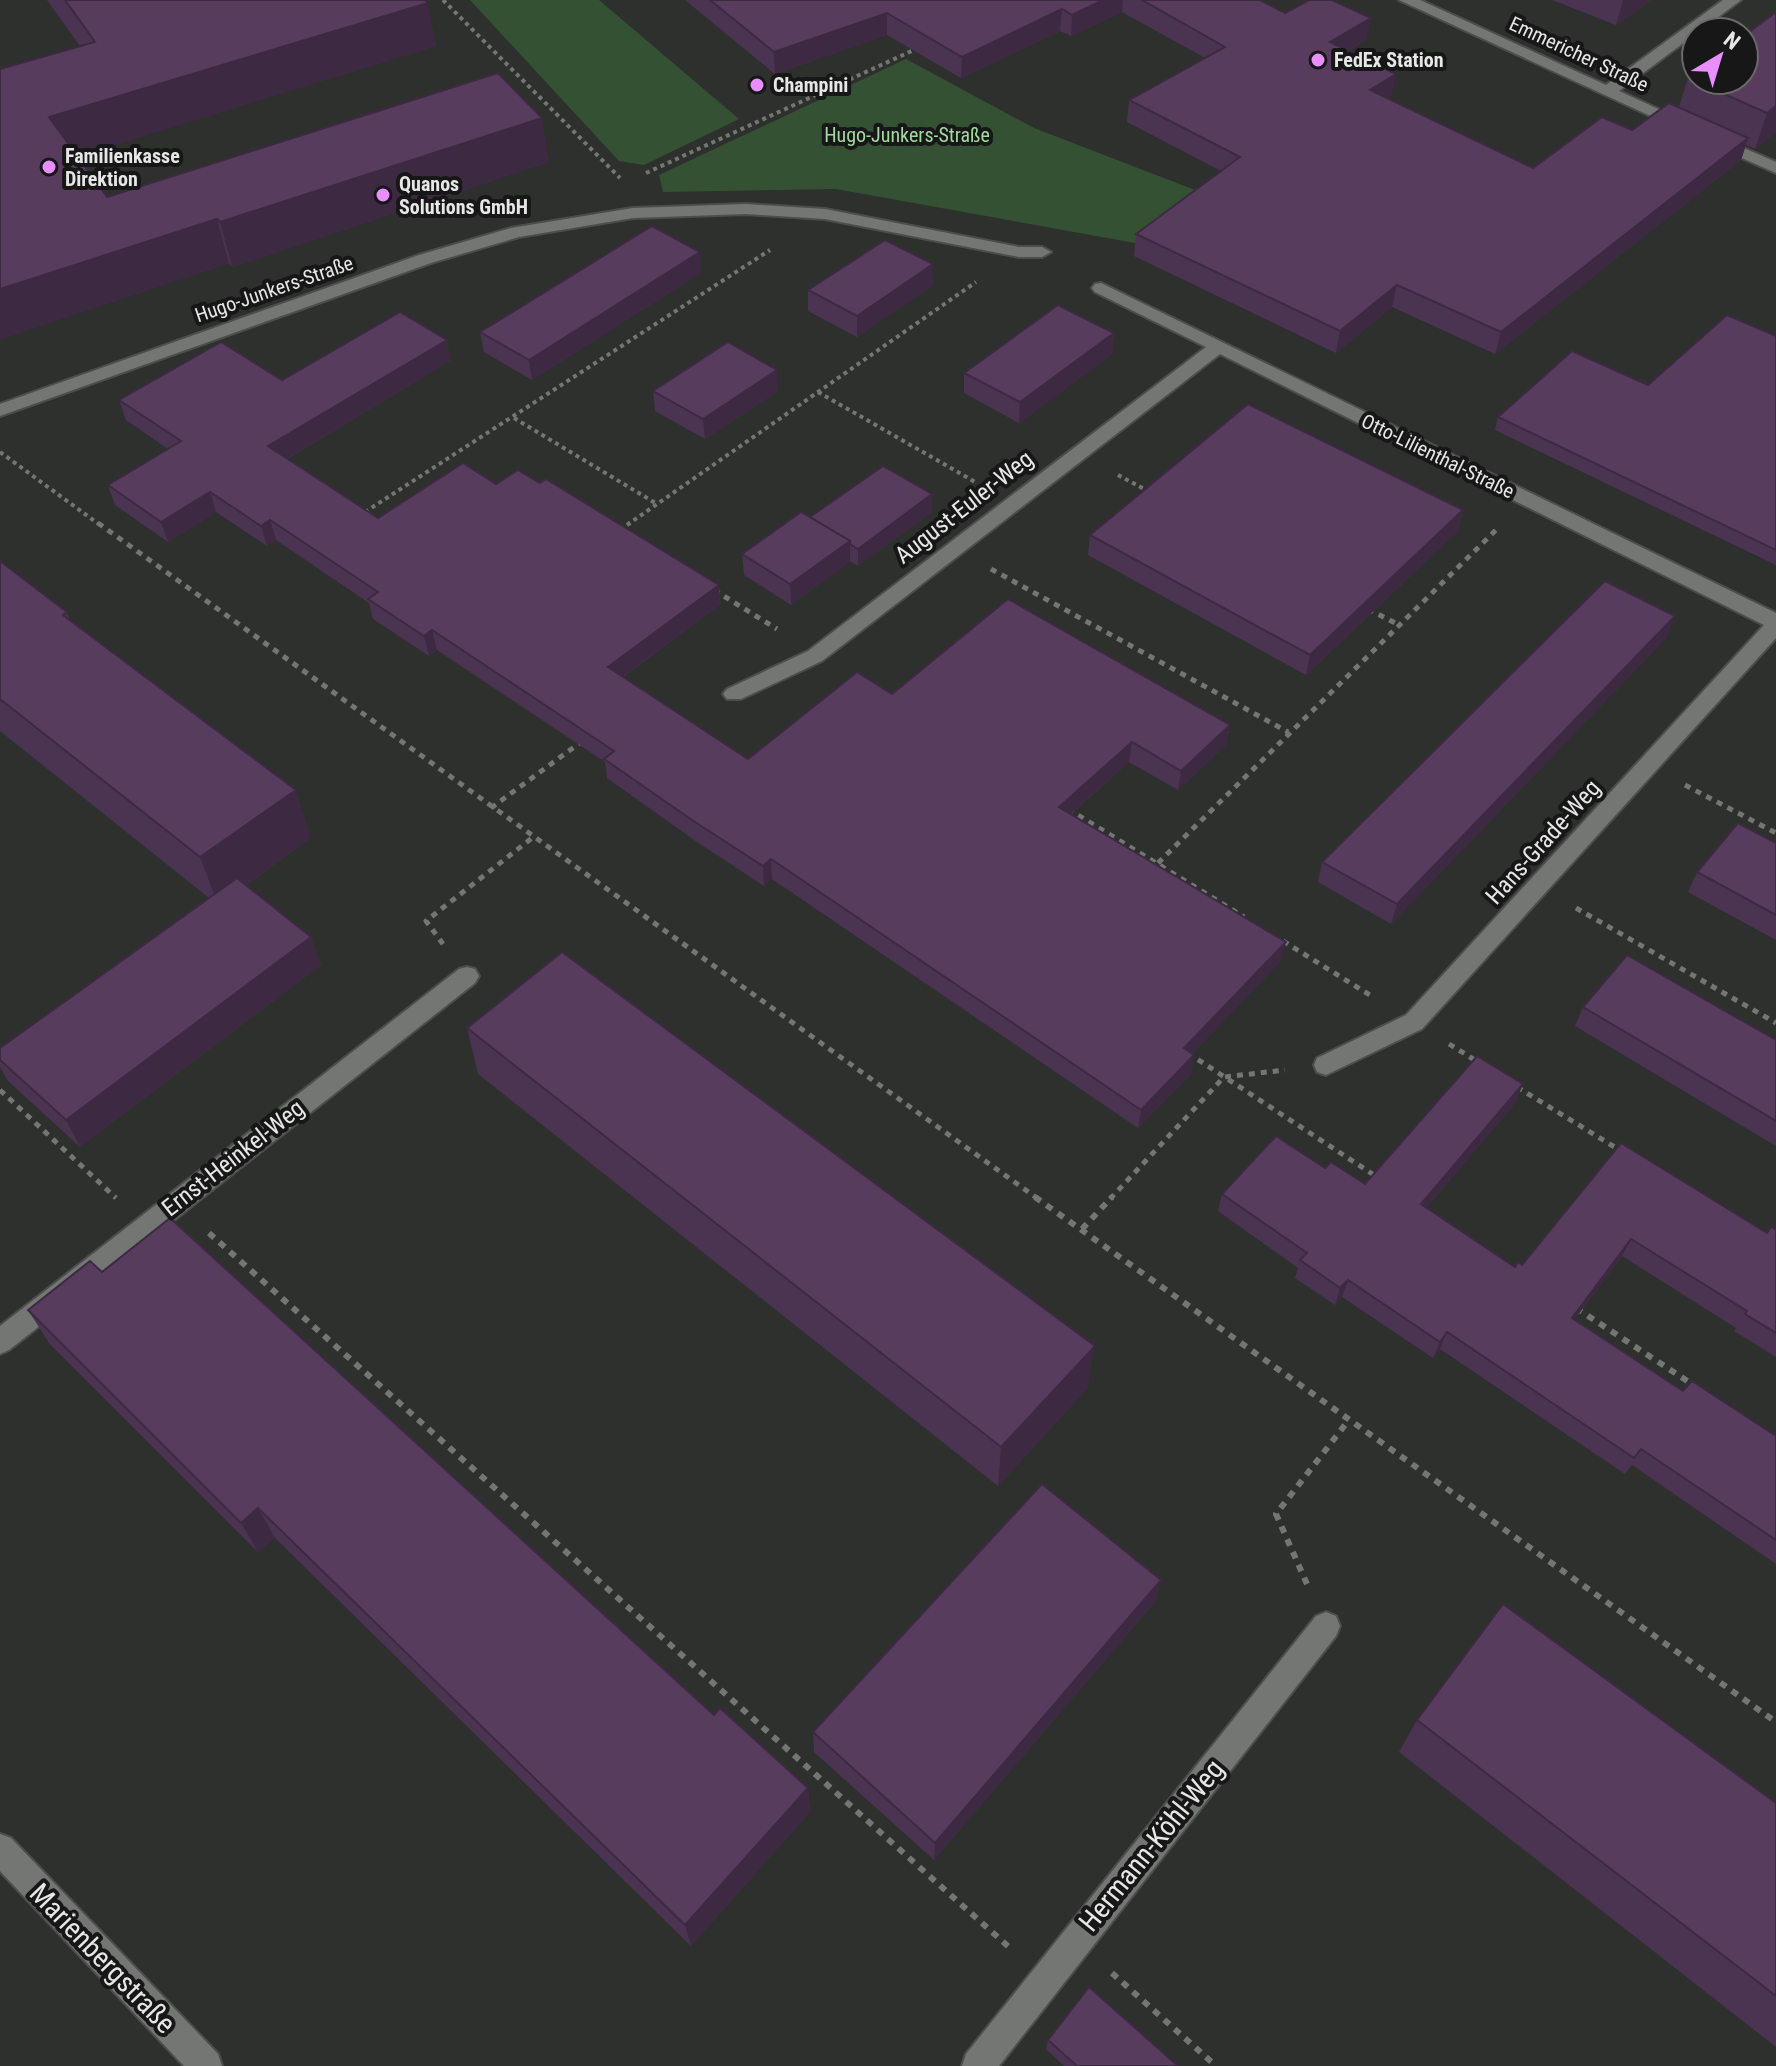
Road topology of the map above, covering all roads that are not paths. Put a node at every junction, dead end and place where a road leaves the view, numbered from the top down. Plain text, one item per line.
1 (1407, 0) edge
2 (1733, 0) edge
3 (1607, 92) junction
4 (1776, 168) edge
5 (1042, 252) dead end
6 (1101, 288) dead end
7 (1217, 347) junction
8 (0, 410) edge
9 (1776, 624) edge
10 (734, 694) dead end
11 (467, 976) road end
12 (1326, 1065) road end
13 (0, 1342) edge
14 (1326, 1626) road end
15 (0, 1849) edge
16 (206, 2066) edge
17 (978, 2066) edge

1 - 3 street, Emmericher Straße
2 - 3 street
3 - 4 street, Emmericher Straße
5 - 8 street, Hugo-Junkers-Straße
6 - 7 street, Otto-Lilienthal-Straße
7 - 9 street, Otto-Lilienthal-Straße
7 - 10 street, August-Euler-Weg
9 - 12 street, Hans-Grade-Weg
11 - 13 street, Ernst-Heinkel-Weg
14 - 17 street, Hermann-Köhl-Weg
15 - 16 street, Marienbergstraße

